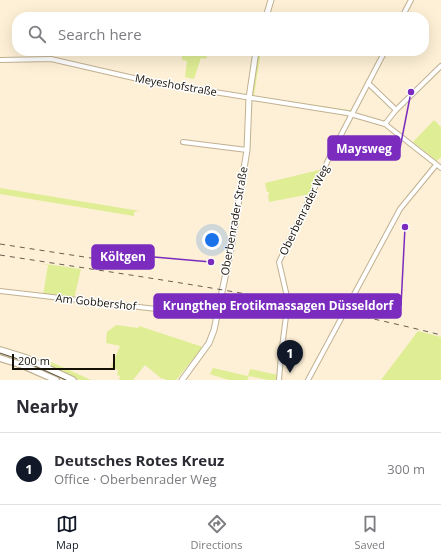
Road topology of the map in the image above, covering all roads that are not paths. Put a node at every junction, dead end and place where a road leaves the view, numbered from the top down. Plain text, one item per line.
1 (271, 0) edge
2 (411, 0) edge
3 (267, 12) edge
4 (405, 12) edge
5 (255, 56) edge
6 (382, 56) edge
7 (0, 60) edge
8 (441, 66) edge
9 (369, 83) junction
10 (249, 98) junction
11 (396, 110) junction
12 (353, 115) junction
13 (385, 124) junction
14 (183, 142) dead end
15 (247, 150) junction
16 (436, 164) junction
17 (441, 168) edge
18 (0, 291) edge
19 (217, 316) junction
20 (0, 350) edge
21 (0, 358) edge
22 (56, 380) edge
23 (73, 380) edge
24 (182, 380) edge
25 (279, 380) edge
26 (308, 380) edge

1 - 3 street
2 - 4 street
5 - 10 street, Oberbenrader Straße
6 - 9 street, Oberbenrader Weg
7 - 10 street, Meyeshofstraße
8 - 11 street
9 - 11 street
9 - 12 street, Oberbenrader Weg
10 - 12 street, Meyeshofstraße
10 - 15 street, Oberbenrader Straße
11 - 13 street
12 - 13 street, Meyeshofstraße
12 - 25 street, Oberbenrader Weg
13 - 16 street
14 - 15 street
15 - 19 street, Oberbenrader Straße
16 - 17 street
16 - 26 street
18 - 19 street, Am Gobbershof
19 - 24 street, Oberbenrader Straße
20 - 23 main road
21 - 22 main road

